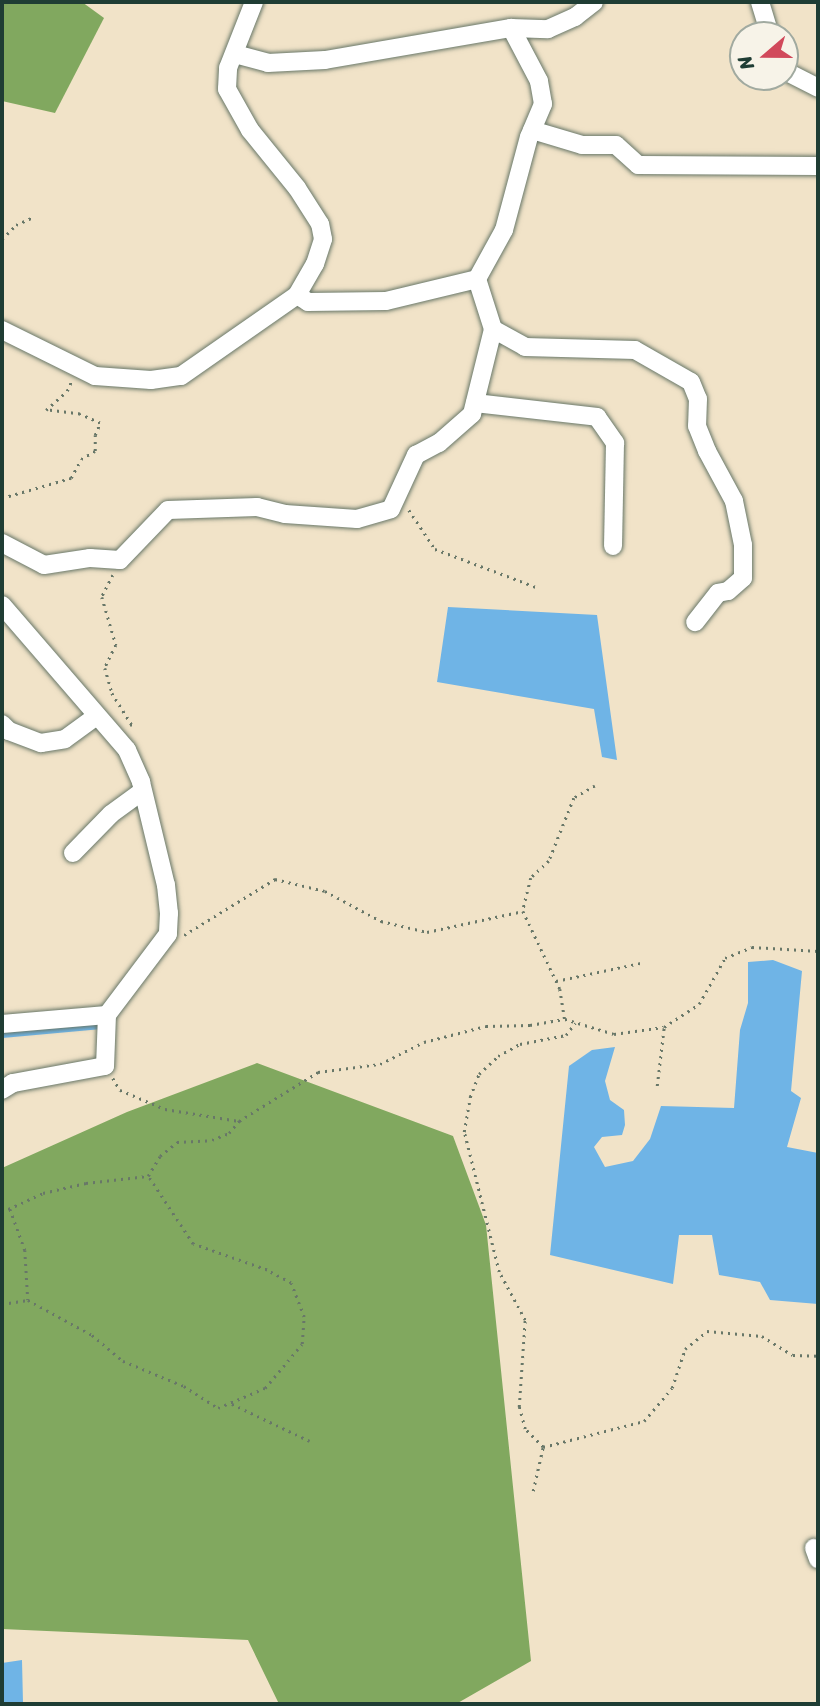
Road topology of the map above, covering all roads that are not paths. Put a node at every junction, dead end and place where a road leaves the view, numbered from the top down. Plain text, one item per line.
1 (254, 2) edge
2 (594, 2) edge
3 (760, 2) edge
4 (766, 21) edge
5 (511, 28) junction
6 (235, 54) junction
7 (799, 78) edge
8 (818, 88) edge
9 (532, 130) junction
10 (818, 166) edge
11 (477, 279) junction
12 (297, 295) junction
13 (493, 329) junction
14 (2, 330) edge
15 (475, 403) junction
16 (2, 543) edge
17 (613, 546) dead end
18 (2, 605) edge
19 (695, 622) dead end
20 (100, 720) junction
21 (2, 724) edge
22 (143, 791) junction
23 (73, 853) dead end
24 (107, 1015) junction
25 (2, 1024) edge
26 (2, 1090) edge

1 - 6 lane
2 - 5 lane
3 - 4 lane
5 - 6 lane
5 - 9 lane
6 - 12 lane
7 - 8 lane
9 - 10 lane
9 - 11 lane
11 - 12 lane
11 - 13 lane
12 - 14 lane
13 - 15 lane
13 - 19 lane
15 - 16 lane
15 - 17 lane
18 - 20 lane
20 - 21 lane
20 - 22 lane
22 - 23 lane
22 - 24 lane
24 - 25 lane
24 - 26 lane

